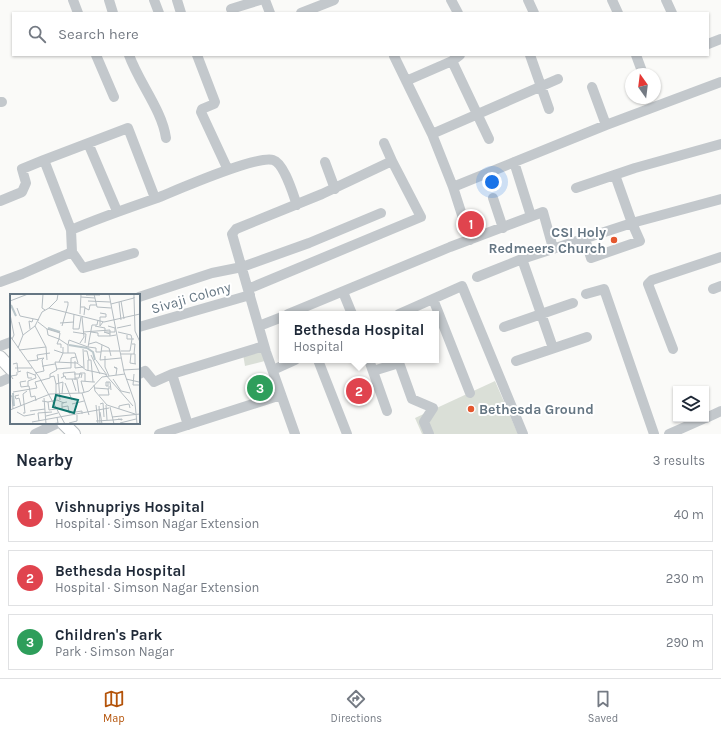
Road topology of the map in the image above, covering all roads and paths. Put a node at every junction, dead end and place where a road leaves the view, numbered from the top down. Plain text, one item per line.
1 (73, 0) edge
2 (109, 0) edge
3 (154, 0) edge
4 (177, 0) edge
5 (260, 0) edge
6 (265, 0) edge
7 (334, 0) edge
8 (452, 0) edge
9 (528, 0) edge
10 (612, 0) edge
11 (666, 0) edge
12 (231, 7) edge
13 (78, 12) edge
14 (113, 12) edge
15 (159, 12) edge
16 (181, 12) edge
17 (270, 12) edge
18 (304, 12) edge
19 (458, 12) edge
20 (534, 12) edge
21 (618, 12) edge
22 (672, 12) edge
23 (721, 39) edge
24 (709, 44) edge
25 (96, 56) edge
26 (129, 56) edge
27 (197, 56) edge
28 (394, 56) edge
29 (530, 56) edge
30 (636, 56) edge
31 (456, 58) edge
32 (641, 68) edge
33 (558, 79) dead end
34 (406, 81) junction
35 (721, 82) edge
36 (540, 86) junction
37 (592, 87) dead end
38 (114, 97) dead end
39 (661, 101) edge
40 (652, 104) edge
41 (549, 109) dead end
42 (476, 115) junction
43 (606, 125) junction
44 (432, 134) junction
45 (166, 138) dead end
46 (489, 139) dead end
47 (88, 143) junction
48 (384, 143) dead end
49 (721, 144) edge
50 (44, 160) junction
51 (392, 161) junction
52 (325, 162) dead end
53 (514, 162) junction
54 (228, 170) junction
55 (615, 175) junction
56 (453, 187) junction
57 (576, 188) dead end
58 (335, 189) junction
59 (155, 198) junction
60 (493, 198) dead end
61 (721, 199) edge
62 (0, 201) edge
63 (297, 205) junction
64 (117, 211) junction
65 (381, 213) dead end
66 (532, 216) junction
67 (632, 223) junction
68 (503, 228) junction
69 (71, 230) junction
70 (585, 239) junction
71 (470, 240) junction
72 (553, 248) junction
73 (72, 252) junction
74 (134, 253) dead end
75 (721, 257) edge
76 (522, 259) junction
77 (242, 267) junction
78 (477, 277) dead end
79 (0, 282) edge
80 (249, 292) junction
81 (343, 292) junction
82 (586, 294) dead end
83 (140, 297) edge
84 (433, 299) junction
85 (573, 303) dead end
86 (296, 311) edge
87 (351, 311) edge
88 (406, 311) edge
89 (438, 311) edge
90 (439, 314) edge
91 (541, 314) junction
92 (279, 318) edge
93 (259, 326) junction
94 (140, 327) edge
95 (504, 327) dead end
96 (587, 337) dead end
97 (10, 342) edge
98 (0, 346) edge
99 (264, 346) junction
100 (553, 348) junction
101 (673, 349) dead end
102 (516, 361) dead end
103 (288, 363) edge
104 (319, 363) edge
105 (370, 363) edge
106 (393, 363) edge
107 (399, 363) edge
108 (273, 370) junction
109 (373, 371) junction
110 (140, 374) edge
111 (172, 374) junction
112 (10, 377) edge
113 (0, 382) edge
114 (470, 393) dead end
115 (281, 395) junction
116 (387, 411) dead end
117 (721, 411) edge
118 (709, 417) edge
119 (696, 422) edge
120 (56, 424) edge
121 (64, 424) edge
122 (188, 425) junction
123 (426, 433) edge
124 (35, 434) edge
125 (74, 434) edge
126 (158, 434) edge
127 (295, 434) edge
128 (347, 434) edge
129 (523, 434) edge
130 (654, 434) edge
131 (669, 434) edge

1 - 13 street
2 - 14 street
3 - 15 street
4 - 16 street
5 - 12 street
6 - 17 street
7 - 18 street
8 - 19 street
9 - 20 street
10 - 21 street
11 - 22 street
23 - 24 street
25 - 38 street
26 - 45 street
27 - 54 street
28 - 34 street
29 - 36 street
30 - 32 street
31 - 34 street
31 - 42 street
33 - 36 street
34 - 44 street
35 - 39 street
36 - 41 street
36 - 42 street
37 - 43 street
40 - 43 street
42 - 44 street
42 - 46 street
43 - 53 street
44 - 56 street
47 - 50 street
47 - 59 street
47 - 64 street
48 - 51 street
49 - 55 street
50 - 62 street
50 - 69 street
51 - 58 street
51 - 80 street, Sivaji Colony
52 - 58 street
53 - 56 street
53 - 66 street
54 - 59 street
54 - 63 street
55 - 57 street
55 - 67 street
56 - 71 street
58 - 63 street
59 - 64 street
60 - 68 street
61 - 67 street
63 - 77 street
64 - 69 street
65 - 77 street, Sivaji Colony
66 - 68 street
66 - 72 street
67 - 70 street
67 - 70 street
68 - 71 street
69 - 73 street
70 - 72 street
71 - 81 street
72 - 76 street
73 - 74 street
73 - 79 street
75 - 101 street
76 - 78 street
76 - 91 street
77 - 80 street
77 - 83 street, Sivaji Colony
80 - 93 street
80 - 94 street, Sivaji Colony
81 - 86 street
81 - 87 street
82 - 130 street
84 - 88 street
84 - 89 street
84 - 129 street
85 - 91 street
90 - 114 street
91 - 95 street
91 - 100 street
92 - 93 street
93 - 99 street
96 - 100 street
97 - 98 street
99 - 108 street
99 - 111 street
100 - 102 street
103 - 108 street
104 - 128 street
105 - 109 street
106 - 109 street
107 - 123 street
108 - 115 street
109 - 116 street
110 - 111 street
111 - 122 street
112 - 113 street
115 - 122 street
115 - 127 street
117 - 118 street
119 - 131 street
120 - 124 street
121 - 125 main road
122 - 126 street

